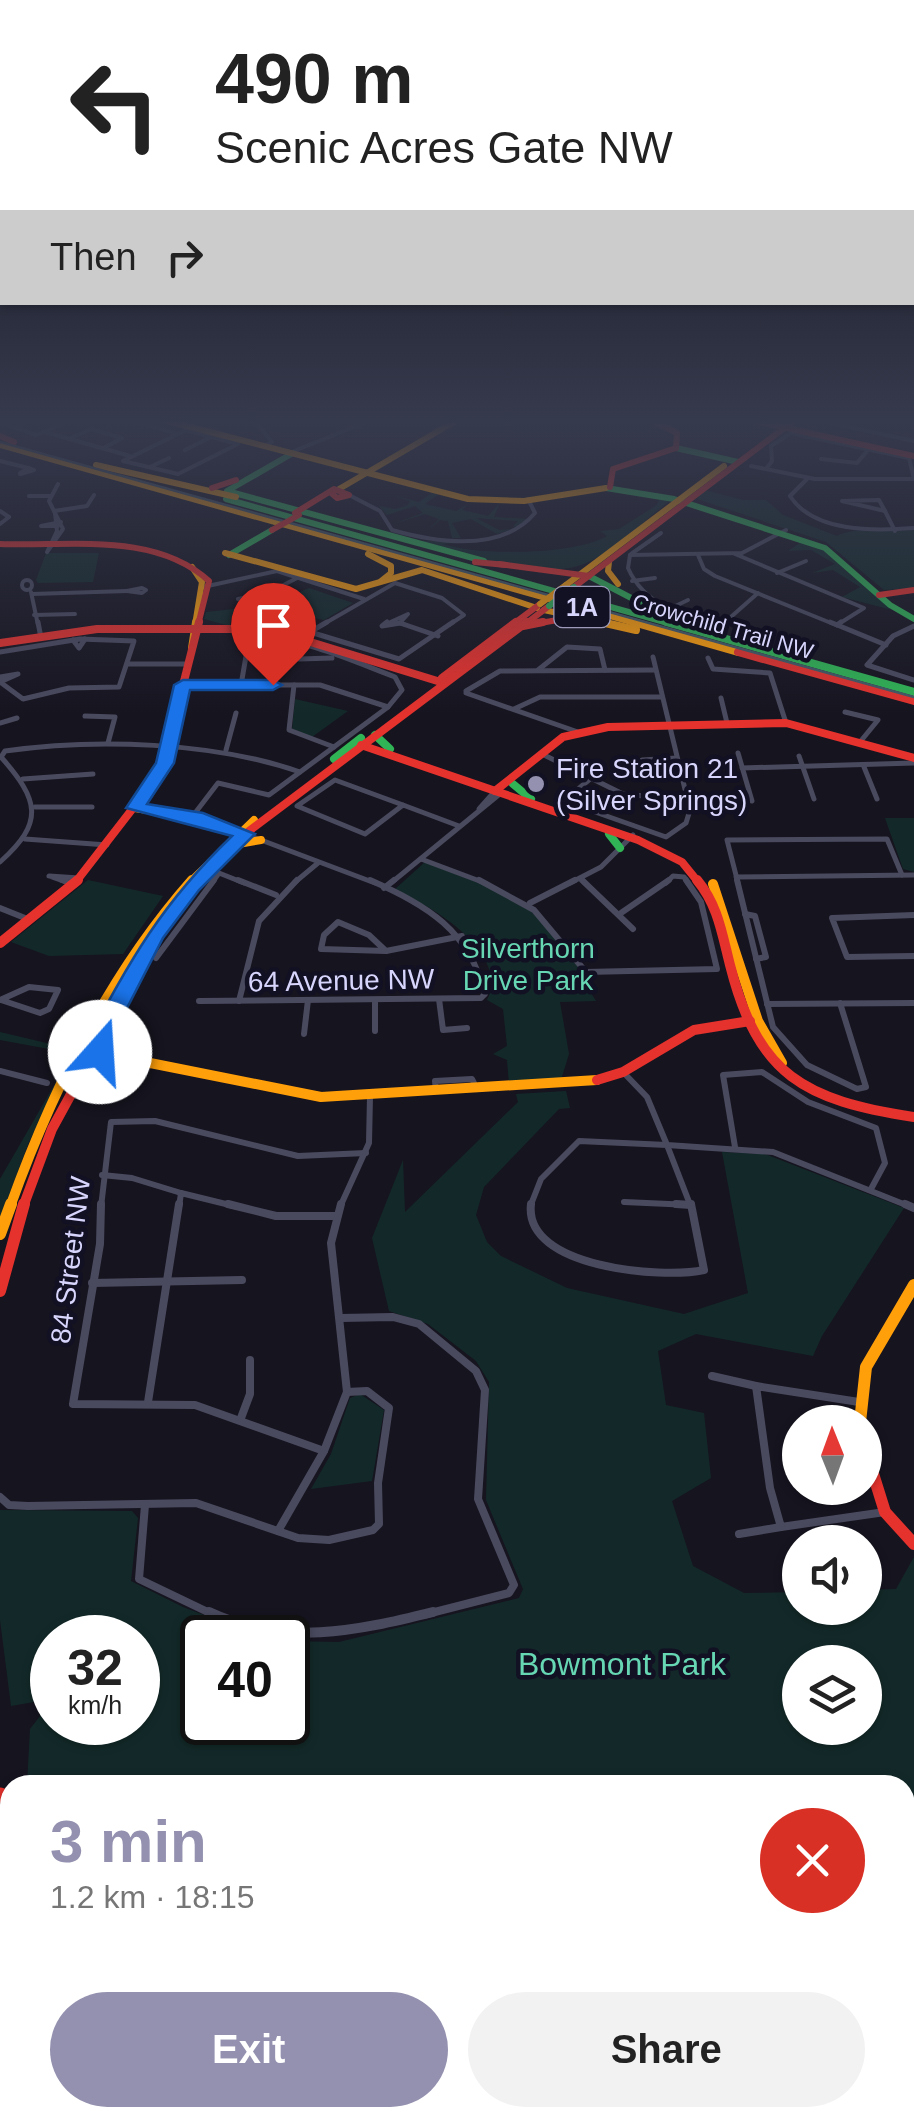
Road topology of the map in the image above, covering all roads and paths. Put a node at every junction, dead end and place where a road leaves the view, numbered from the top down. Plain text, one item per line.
1 (57, 518) edge
2 (262, 518) edge
3 (264, 518) edge
4 (290, 518) edge
5 (295, 518) edge
6 (318, 518) edge
7 (383, 518) edge
8 (532, 518) edge
9 (658, 518) edge
10 (737, 518) edge
11 (737, 518) edge
12 (825, 518) edge
13 (888, 518) edge
14 (914, 528) edge
15 (894, 530) junction
16 (661, 533) dead end
17 (781, 533) junction
18 (365, 537) junction
19 (0, 546) edge
20 (350, 548) junction
21 (49, 550) junction
22 (233, 552) junction
23 (736, 554) junction
24 (630, 555) junction
25 (698, 555) junction
26 (603, 561) junction
27 (806, 562) dead end
28 (506, 565) junction
29 (561, 570) junction
30 (777, 574) junction
31 (444, 575) junction
32 (585, 575) junction
33 (297, 578) junction
34 (655, 578) dead end
35 (632, 581) junction
36 (830, 583) dead end
37 (206, 587) junction
38 (815, 588) junction
39 (914, 590) edge
40 (126, 592) dead end
41 (758, 593) junction
42 (628, 594) junction
43 (882, 594) junction
44 (503, 596) junction
45 (238, 600) dead end
46 (363, 600) junction
47 (688, 600) dead end
48 (542, 607) junction
49 (669, 609) junction
50 (75, 614) dead end
51 (587, 620) junction
52 (912, 620) edge
53 (258, 622) dead end
54 (400, 623) dead end
55 (518, 625) junction
56 (837, 625) junction
57 (38, 629) junction
58 (195, 632) junction
59 (310, 632) junction
60 (79, 636) junction
61 (438, 636) junction
62 (886, 644) junction
63 (0, 647) edge
64 (302, 647) junction
65 (334, 657) junction
66 (653, 657) dead end
67 (708, 658) dead end
68 (762, 658) junction
69 (128, 662) junction
70 (188, 662) junction
71 (538, 670) junction
72 (606, 670) junction
73 (655, 670) junction
74 (69, 676) dead end
75 (0, 680) edge
76 (914, 680) edge
77 (431, 681) junction
78 (876, 681) junction
79 (294, 684) junction
80 (183, 685) junction
81 (241, 685) junction
82 (69, 688) junction
83 (914, 692) edge
84 (662, 697) junction
85 (721, 698) dead end
86 (914, 701) edge
87 (388, 707) junction
88 (514, 709) junction
89 (845, 712) dead end
90 (236, 713) dead end
91 (85, 716) dead end
92 (17, 718) dead end
93 (0, 723) edge
94 (727, 723) junction
95 (786, 723) junction
96 (668, 725) junction
97 (578, 732) junction
98 (365, 742) junction
99 (860, 742) junction
100 (108, 743) junction
101 (334, 747) junction
102 (170, 748) junction
103 (226, 750) junction
104 (738, 753) dead end
105 (542, 754) junction
106 (799, 756) dead end
107 (676, 758) junction
108 (914, 761) edge
109 (425, 764) junction
110 (678, 767) junction
111 (864, 767) junction
112 (742, 768) junction
113 (803, 768) junction
114 (300, 772) junction
115 (93, 774) dead end
116 (590, 778) junction
117 (22, 779) junction
118 (502, 788) junction
119 (814, 799) dead end
120 (877, 799) dead end
121 (686, 800) junction
122 (752, 801) dead end
123 (404, 805) junction
124 (35, 806) junction
125 (92, 807) dead end
126 (135, 808) junction
127 (479, 809) junction
128 (192, 817) junction
129 (258, 817) junction
130 (222, 825) junction
131 (460, 826) junction
132 (603, 829) junction
133 (242, 832) junction
134 (632, 836) junction
135 (24, 839) junction
136 (262, 840) junction
137 (108, 845) junction
138 (620, 848) junction
139 (223, 854) junction
140 (421, 859) junction
141 (0, 862) edge
142 (318, 862) junction
143 (902, 874) junction
144 (914, 874) edge
145 (736, 876) junction
146 (582, 879) junction
147 (384, 889) junction
148 (276, 896) junction
149 (530, 904) junction
150 (0, 908) edge
151 (621, 913) junction
152 (914, 915) edge
153 (30, 920) junction
154 (633, 928) dead end
155 (462, 936) junction
156 (0, 944) edge
157 (386, 951) junction
158 (914, 956) edge
159 (156, 958) dead end
160 (586, 972) joint
161 (438, 999) junction
162 (0, 1000) edge
163 (308, 1000) junction
164 (375, 1000) junction
165 (199, 1001) dead end
166 (239, 1001) junction
167 (914, 1002) edge
168 (840, 1003) junction
169 (767, 1004) junction
170 (749, 1021) junction
171 (467, 1028) dead end
172 (374, 1031) dead end
173 (304, 1034) dead end
174 (100, 1038) junction
175 (88, 1051) junction
176 (118, 1054) junction
177 (0, 1070) edge
178 (84, 1070) junction
179 (623, 1072) junction
180 (47, 1083) dead end
181 (370, 1096) junction
182 (914, 1114) edge
183 (667, 1145) junction
184 (735, 1147) junction
185 (366, 1153) junction
186 (102, 1176) junction
187 (872, 1190) junction
188 (180, 1193) junction
189 (624, 1202) dead end
190 (691, 1205) junction
191 (914, 1208) edge
192 (336, 1216) junction
193 (0, 1234) edge
194 (242, 1280) dead end
195 (166, 1282) junction
196 (92, 1283) junction
197 (914, 1285) edge
198 (0, 1291) edge
199 (341, 1318) junction
200 (250, 1360) dead end
201 (712, 1376) dead end
202 (756, 1386) junction
203 (347, 1392) junction
204 (148, 1402) junction
205 (859, 1402) junction
206 (859, 1405) edge
207 (241, 1418) junction
208 (324, 1451) junction
209 (0, 1497) edge
210 (882, 1502) edge
211 (144, 1505) junction
212 (885, 1512) junction
213 (780, 1527) junction
214 (278, 1531) junction
215 (740, 1534) dead end
216 (914, 1544) edge

1 - 21 street
2 - 20 main road
3 - 68 main road, Crowchild Trail NW / 1A
4 - 22 main road, bridge
5 - 18 main road, Crowchild Trail NW / 1A
6 - 28 main road
7 - 8 street
9 - 26 main road
10 - 17 main road
11 - 17 main road
12 - 15 street
13 - 15 street
14 - 15 street
16 - 24 street
17 - 23 street
17 - 43 main road
18 - 28 main road
18 - 78 main road, Crowchild Trail NW / 1A
19 - 21 main road
20 - 22 main road
20 - 31 main road
21 - 37 main road
22 - 31 main road
23 - 25 street
23 - 30 street
24 - 25 street
24 - 35 street
25 - 41 street
26 - 29 main road
26 - 32 main road
26 - 42 main road
27 - 30 street
28 - 29 main road
29 - 32 main road
30 - 38 street
31 - 44 main road
32 - 42 main road
32 - 48 main road, bridge
33 - 37 street
33 - 45 street
33 - 46 street
34 - 35 street
35 - 49 street
36 - 38 street
37 - 58 main road
38 - 56 street
39 - 43 main road
40 - 57 street
41 - 49 street
41 - 56 street
42 - 78 main road
43 - 52 main road
44 - 48 main road
44 - 55 main road
46 - 59 street
46 - 61 street
47 - 49 street
48 - 51 main road
48 - 55 main road
50 - 57 street
51 - 55 main road
51 - 68 main road
52 - 62 street
53 - 59 street
54 - 61 street
55 - 77 main road
55 - 77 main road
56 - 62 street
57 - 58 main road
57 - 60 main road
57 - 63 main road
58 - 60 main road
58 - 70 main road
58 - 77 main road
58 - 77 main road
59 - 61 street
60 - 63 street
60 - 69 street
62 - 76 street
64 - 65 street
64 - 65 street
64 - 81 street
65 - 87 street
66 - 73 street
67 - 95 street
68 - 86 main road, Crowchild Trail NW / 1A
69 - 70 street
69 - 82 street
70 - 80 main road
71 - 72 street
71 - 72 street
71 - 88 street
72 - 73 street
73 - 84 street
74 - 82 street
75 - 82 street
77 - 98 main road
77 - 98 main road
78 - 83 main road, Crowchild Trail NW / 1A
79 - 81 street
79 - 87 street
79 - 101 street
80 - 81 street
80 - 102 main road
84 - 88 street
84 - 96 street
85 - 94 street
87 - 101 street
88 - 97 street
89 - 99 street
90 - 103 street
91 - 100 street
92 - 93 street
94 - 95 main road
94 - 96 main road
95 - 99 main road
96 - 97 main road
96 - 107 street
97 - 105 main road
98 - 109 main road
98 - 109 main road
98 - 129 main road
98 - 133 main road
99 - 108 main road
100 - 102 street
100 - 117 street
101 - 114 street
102 - 103 street
102 - 126 main road
103 - 114 street
104 - 112 street
105 - 116 street
105 - 118 main road
106 - 113 street
107 - 110 street
107 - 110 street
108 - 111 street
109 - 118 main road
109 - 118 main road
110 - 121 street
111 - 113 street
111 - 120 street
112 - 113 street
112 - 122 street
113 - 119 street
114 - 128 street
115 - 117 street
116 - 121 street
116 - 121 street
117 - 124 street
118 - 127 street
118 - 127 street
118 - 132 main road
118 - 134 main road
123 - 123 street
123 - 131 street
124 - 125 street
124 - 135 street
126 - 128 main road
126 - 137 main road
127 - 131 street
128 - 130 main road
129 - 130 main road
129 - 133 main road
130 - 133 main road
131 - 140 street
132 - 134 main road
132 - 138 main road
133 - 136 street
133 - 139 main road
133 - 175 main road
134 - 138 street
134 - 170 main road
135 - 137 street
135 - 141 street
136 - 139 main road
136 - 142 street
137 - 153 main road
138 - 146 street
139 - 174 main road
140 - 147 street
140 - 149 street
142 - 147 street
142 - 148 street
143 - 144 street
143 - 145 street
143 - 145 street
145 - 169 street
146 - 149 street
146 - 151 street
147 - 155 street
148 - 159 street
148 - 166 street
149 - 160 street
150 - 153 street
151 - 154 street
151 - 160 street
152 - 158 street
153 - 156 main road
155 - 157 street
155 - 161 street, 64 Avenue NW
157 - 157 street
161 - 164 street, 64 Avenue NW
161 - 171 street
162 - 162 street
163 - 164 street, 64 Avenue NW
163 - 166 street, 64 Avenue NW
163 - 173 street
164 - 172 street
165 - 166 street, 64 Avenue NW
167 - 168 street
168 - 169 street
168 - 169 street
170 - 179 main road
170 - 182 main road
174 - 175 main road
174 - 176 main road
175 - 176 main road
175 - 178 main road
175 - 193 main road
176 - 178 main road
176 - 181 main road
177 - 180 street
178 - 198 main road
179 - 181 main road
179 - 183 street
181 - 185 street
183 - 184 street
183 - 190 street
183 - 190 street
184 - 187 street
184 - 187 street
185 - 186 street, 84 Street NW
185 - 192 street
186 - 188 street
186 - 196 street, 84 Street NW
187 - 191 street
188 - 192 street
188 - 195 street
189 - 190 street
192 - 199 street
194 - 195 street
195 - 196 street
195 - 204 street
196 - 204 street, 84 Street NW
197 - 205 main road
199 - 203 street
199 - 211 street
200 - 207 street
201 - 202 street
202 - 205 street
202 - 213 street
203 - 208 street
203 - 214 street
204 - 207 street
205 - 206 main road
207 - 208 street
208 - 214 street
209 - 211 street
210 - 212 main road
211 - 214 street
212 - 213 street
212 - 216 main road
213 - 215 street

